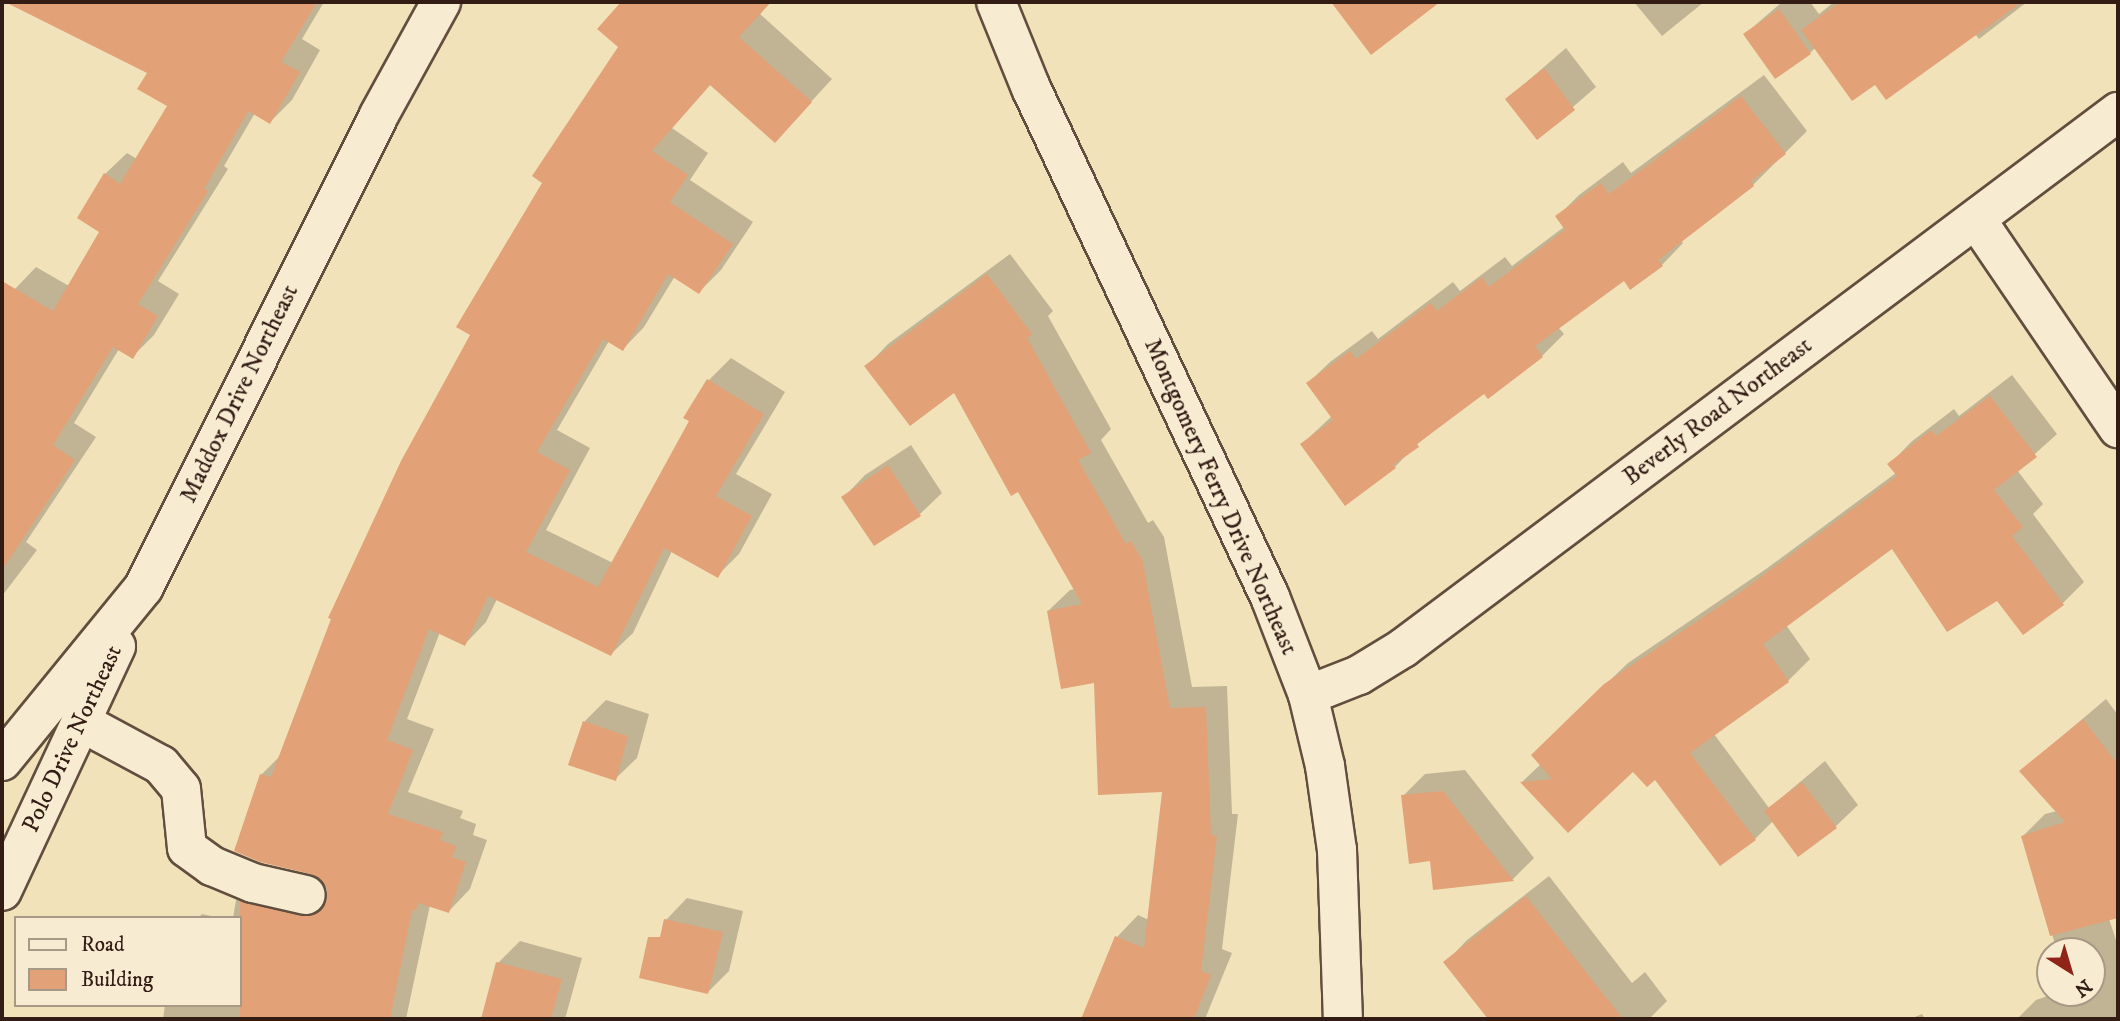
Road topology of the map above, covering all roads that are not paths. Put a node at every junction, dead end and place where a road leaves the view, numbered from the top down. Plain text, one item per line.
1 (441, 2) edge
2 (996, 2) edge
3 (2118, 112) edge
4 (1976, 219) junction
5 (2118, 428) edge
6 (144, 587) junction
7 (1308, 695) junction
8 (81, 722) junction
9 (2, 761) edge
10 (2, 891) edge
11 (306, 895) dead end
12 (1343, 1019) edge

1 - 6 street, Maddox Drive Northeast
2 - 7 street, Montgomery Ferry Drive Northeast
3 - 4 street, Beverly Road Northeast
4 - 5 street
4 - 7 street, Beverly Road Northeast
6 - 8 street, Polo Drive Northeast
6 - 9 street, Maddox Drive Northeast
7 - 12 street, Montgomery Ferry Drive Northeast
8 - 10 street, Polo Drive Northeast
8 - 11 street

